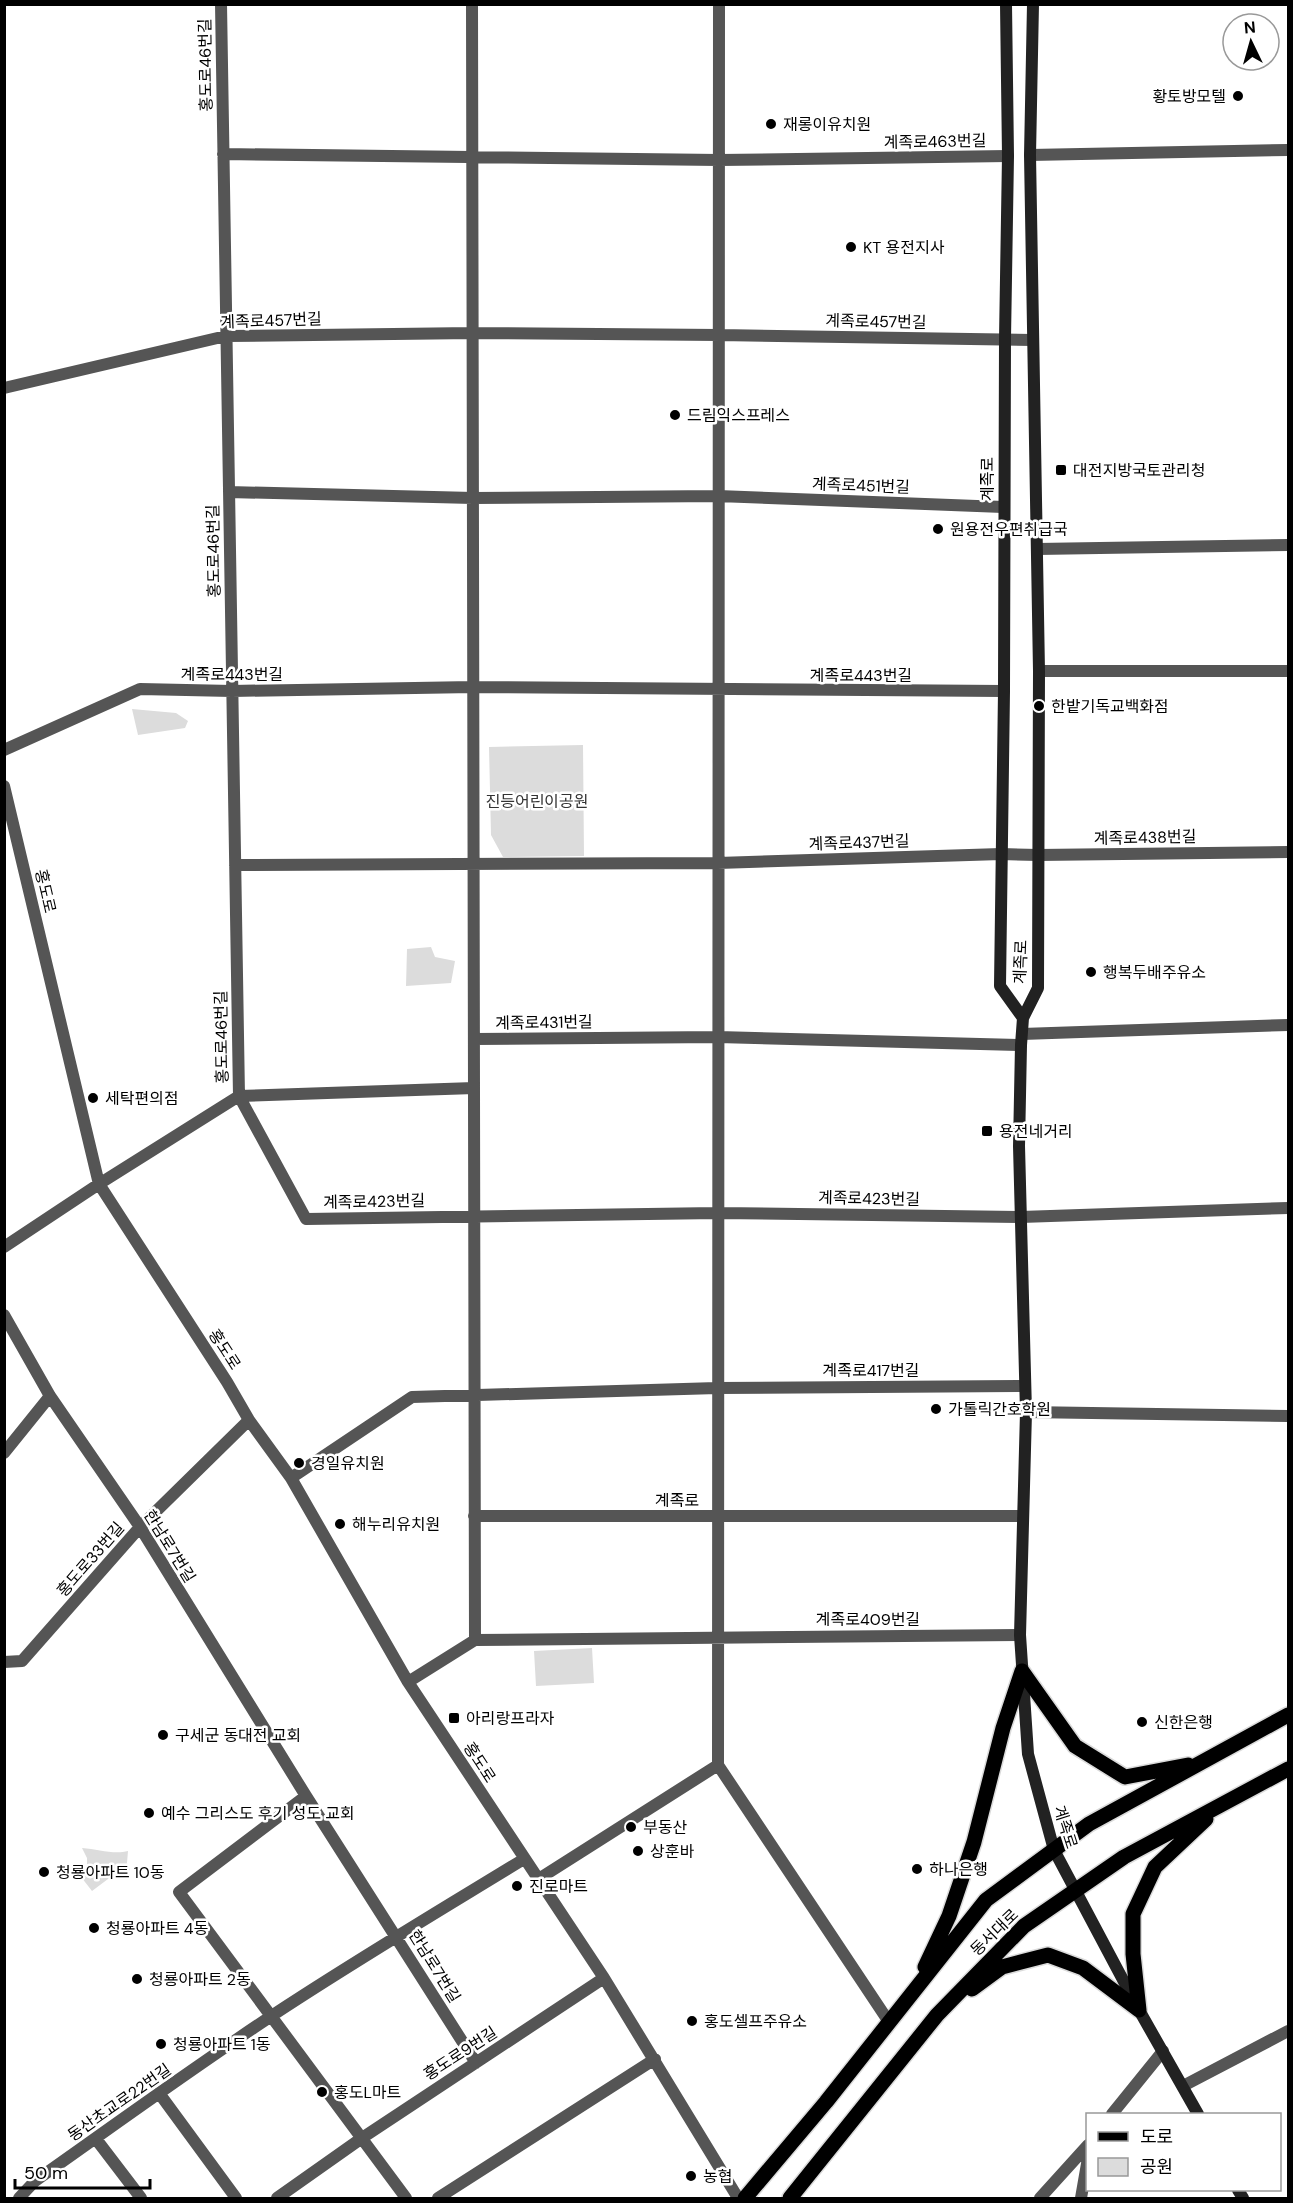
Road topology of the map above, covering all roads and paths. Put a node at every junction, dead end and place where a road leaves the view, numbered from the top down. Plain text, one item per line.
1 (221, 4) edge
2 (472, 4) edge
3 (719, 4) edge
4 (1006, 4) edge
5 (1033, 4) edge
6 (1288, 150) edge
7 (223, 154) junction
8 (1030, 155) junction
9 (1008, 156) junction
10 (472, 158) junction
11 (719, 160) junction
12 (473, 333) junction
13 (719, 335) junction
14 (226, 336) junction
15 (1005, 339) junction
16 (1034, 340) junction
17 (4, 388) edge
18 (229, 492) junction
19 (718, 496) junction
20 (473, 498) junction
21 (1003, 507) junction
22 (1288, 545) edge
23 (1037, 549) junction
24 (1288, 670) edge
25 (1038, 671) junction
26 (473, 687) junction
27 (718, 690) junction
28 (232, 691) junction
29 (1004, 692) junction
30 (4, 750) edge
31 (4, 786) edge
32 (1288, 852) edge
33 (1001, 854) junction
34 (1038, 855) junction
35 (474, 864) junction
36 (718, 864) junction
37 (235, 865) junction
38 (1023, 1018) junction
39 (1288, 1025) edge
40 (718, 1037) junction
41 (474, 1039) junction
42 (1022, 1040) junction
43 (474, 1088) junction
44 (239, 1096) junction
45 (99, 1184) junction
46 (1288, 1208) edge
47 (717, 1213) junction
48 (474, 1215) junction
49 (1021, 1217) junction
50 (4, 1246) edge
51 (4, 1315) edge
52 (1024, 1386) junction
53 (717, 1388) junction
54 (50, 1396) junction
55 (474, 1396) junction
56 (1026, 1412) junction
57 (1288, 1416) edge
58 (249, 1420) junction
59 (4, 1453) edge
60 (291, 1478) junction
61 (474, 1516) junction
62 (717, 1516) junction
63 (1023, 1516) junction
64 (140, 1527) junction
65 (1020, 1635) junction
66 (717, 1637) junction
67 (474, 1640) junction
68 (4, 1662) edge
69 (1022, 1671) junction
70 (408, 1682) junction
71 (1288, 1715) edge
72 (1205, 1761) junction
73 (718, 1765) junction
74 (1288, 1769) edge
75 (306, 1796) junction
76 (1223, 1804) junction
77 (1054, 1850) junction
78 (524, 1859) junction
79 (537, 1880) junction
80 (1077, 1890) junction
81 (397, 1936) junction
82 (604, 1978) junction
83 (915, 1988) junction
84 (1139, 2010) junction
85 (937, 2015) junction
86 (271, 2016) junction
87 (889, 2022) junction
88 (1288, 2031) edge
89 (1163, 2051) junction
90 (654, 2059) junction
91 (476, 2063) junction
92 (1183, 2086) junction
93 (159, 2093) junction
94 (1114, 2113) edge
95 (1197, 2113) edge
96 (362, 2138) junction
97 (96, 2139) junction
98 (1086, 2147) edge
99 (1086, 2170) edge
100 (24, 2197) edge
101 (141, 2199) edge
102 (236, 2199) edge
103 (277, 2199) edge
104 (406, 2199) edge
105 (438, 2199) edge
106 (738, 2199) edge
107 (745, 2199) edge
108 (790, 2199) edge
109 (1040, 2199) edge
110 (1081, 2199) edge

1 - 7 street, 홍도로46번길
2 - 10 street
3 - 11 street
4 - 9 main road, 계족로
5 - 8 main road, 계족로
6 - 8 street
7 - 10 street, 계족로463번길
7 - 14 street, 홍도로46번길
8 - 16 main road, 계족로
9 - 11 street, 계족로463번길
9 - 15 main road, 계족로
10 - 11 street, 계족로463번길
10 - 12 street
11 - 13 street
12 - 13 street, 계족로457번길
12 - 14 street, 계족로457번길
12 - 20 street
13 - 15 street, 계족로457번길
13 - 19 street
14 - 17 street, 계족로457번길
14 - 18 street, 홍도로46번길
15 - 16 street, 계족로457번길
15 - 21 main road, 계족로
16 - 23 main road, 계족로
18 - 20 street, 계족로451번길
18 - 28 street, 홍도로46번길
19 - 20 street, 계족로451번길
19 - 21 street, 계족로451번길
19 - 27 street
20 - 26 street
21 - 29 main road, 계족로
22 - 23 street
23 - 25 main road, 계족로
24 - 25 street
25 - 34 main road, 계족로
26 - 27 street, 계족로443번길
26 - 28 street, 계족로443번길
26 - 35 street
27 - 29 street, 계족로443번길
27 - 36 street
28 - 30 street, 계족로443번길
28 - 37 street, 홍도로46번길
29 - 33 main road, 계족로
31 - 45 street, 홍도로
32 - 34 street, 계족로438번길
33 - 34 street, 계족로438번길
33 - 36 street, 계족로437번길
33 - 38 main road, 계족로
34 - 38 main road, 계족로
35 - 36 street, 계족로437번길
35 - 37 street, 계족로437번길
35 - 41 street, 계족로431번길
36 - 40 street
37 - 44 street, 홍도로46번길
38 - 42 main road, 계족로
39 - 42 street, 계족로431번길
40 - 41 street, 계족로431번길
40 - 42 street, 계족로431번길
40 - 47 street
41 - 43 street
42 - 49 main road, 계족로
43 - 44 street, 홍도로46번길
43 - 48 street
44 - 45 street, 홍도로46번길
44 - 48 street, 계족로423번길
45 - 50 street, 홍도로46번길
45 - 58 street, 홍도로
46 - 49 street, 계족로423번길
47 - 48 street, 계족로423번길
47 - 49 street, 계족로423번길
47 - 53 street
48 - 55 street
49 - 52 main road, 계족로
51 - 54 street, 한남로7번길
52 - 53 street, 계족로417번길
52 - 56 main road, 계족로
53 - 55 street, 계족로417번길
53 - 62 street
54 - 59 street
54 - 64 street, 한남로7번길
55 - 60 street, 계족로417번길
55 - 61 street
56 - 57 street
56 - 63 main road, 계족로
58 - 60 street, 홍도로
58 - 64 street, 홍도로33번길
60 - 70 street, 홍도로
61 - 62 street, 계족로
61 - 67 street
62 - 63 street, 계족로
62 - 66 street
63 - 65 main road, 계족로
64 - 68 street, 홍도로33번길
64 - 75 street, 한남로7번길
65 - 66 street, 계족로409번길
65 - 69 main road, 계족로
66 - 67 street, 계족로409번길
66 - 73 street
67 - 70 street
69 - 72 main road
69 - 77 main road, 계족로
69 - 83 main road
70 - 78 street, 홍도로
71 - 72 main road, 동서대로
72 - 77 main road, 동서대로
73 - 79 street
73 - 87 street
74 - 76 main road, 동서대로
75 - 81 street, 한남로7번길
75 - 86 street
76 - 80 main road, 동서대로
76 - 84 main road
77 - 80 main road, 계족로
77 - 83 main road, 동서대로
78 - 79 street, 홍도로
78 - 81 street, 동산초교로22번길
79 - 82 street, 홍도로
80 - 84 main road, 계족로
80 - 85 main road, 동서대로
81 - 86 street, 동산초교로22번길
81 - 91 street, 한남로7번길
82 - 90 street, 홍도로
82 - 91 street, 홍도로9번길
83 - 87 main road, 동서대로
84 - 85 main road
84 - 89 main road, 계족로
85 - 108 main road, 동서대로
86 - 93 street, 동산초교로22번길
86 - 96 street
87 - 107 main road, 동서대로
88 - 92 street
89 - 92 main road, 계족로
89 - 94 street
90 - 105 street
90 - 106 street, 홍도로
91 - 96 street, 홍도로9번길
92 - 95 main road, 계족로
93 - 97 street, 동산초교로22번길
93 - 102 street
96 - 103 street, 홍도로9번길
96 - 104 street
97 - 100 street, 동산초교로22번길
97 - 101 street
98 - 109 street
99 - 110 street

